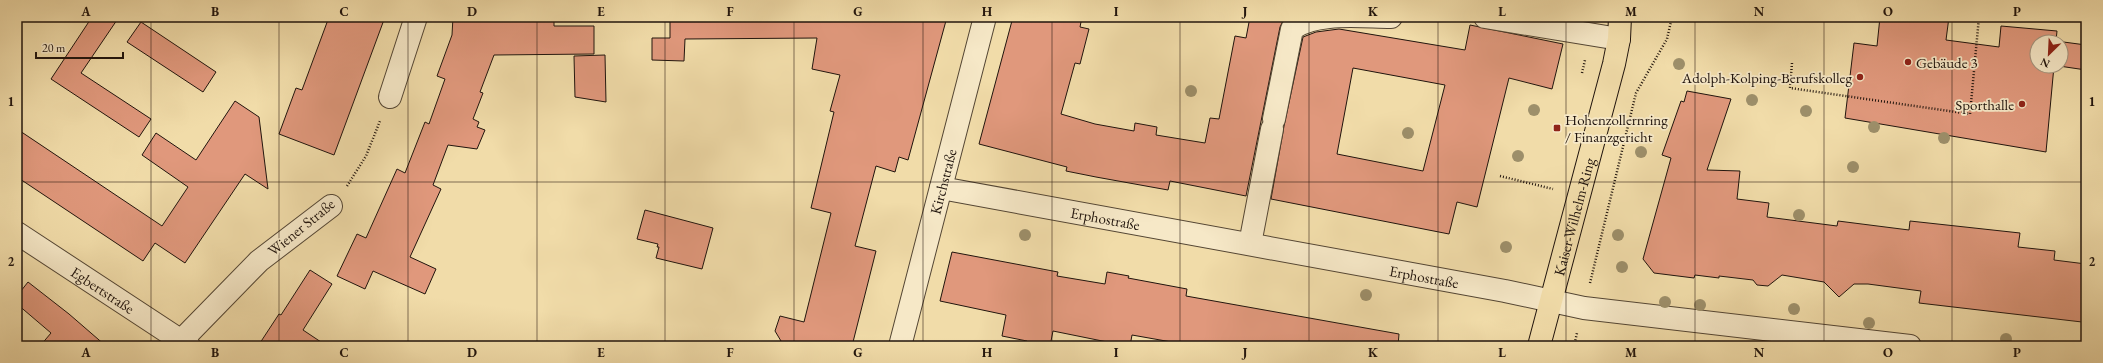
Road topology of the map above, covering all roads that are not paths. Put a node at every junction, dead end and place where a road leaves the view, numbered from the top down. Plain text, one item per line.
1 (416, 17) edge
2 (985, 17) edge
3 (1391, 17) edge
4 (1485, 17) edge
5 (1620, 17) edge
6 (1619, 39) junction
7 (390, 97) road end
8 (941, 188) junction
9 (331, 206) road end
10 (17, 233) edge
11 (1250, 244) junction
12 (1551, 301) junction
13 (182, 344) edge
14 (900, 346) edge
15 (1539, 346) edge
16 (1910, 346) edge

1 - 7 street
2 - 8 street, Kirchstraße
3 - 11 street
4 - 6 street
5 - 6 main road, Kaiser-Wilhelm-Ring
6 - 12 main road, Kaiser-Wilhelm-Ring
8 - 11 street, Erphostraße
8 - 14 street, Kirchstraße
9 - 13 street, Wiener Straße
10 - 13 street, Egbertstraße
11 - 12 street, Erphostraße
12 - 15 main road, Kaiser-Wilhelm-Ring
12 - 16 street, Erphostraße

